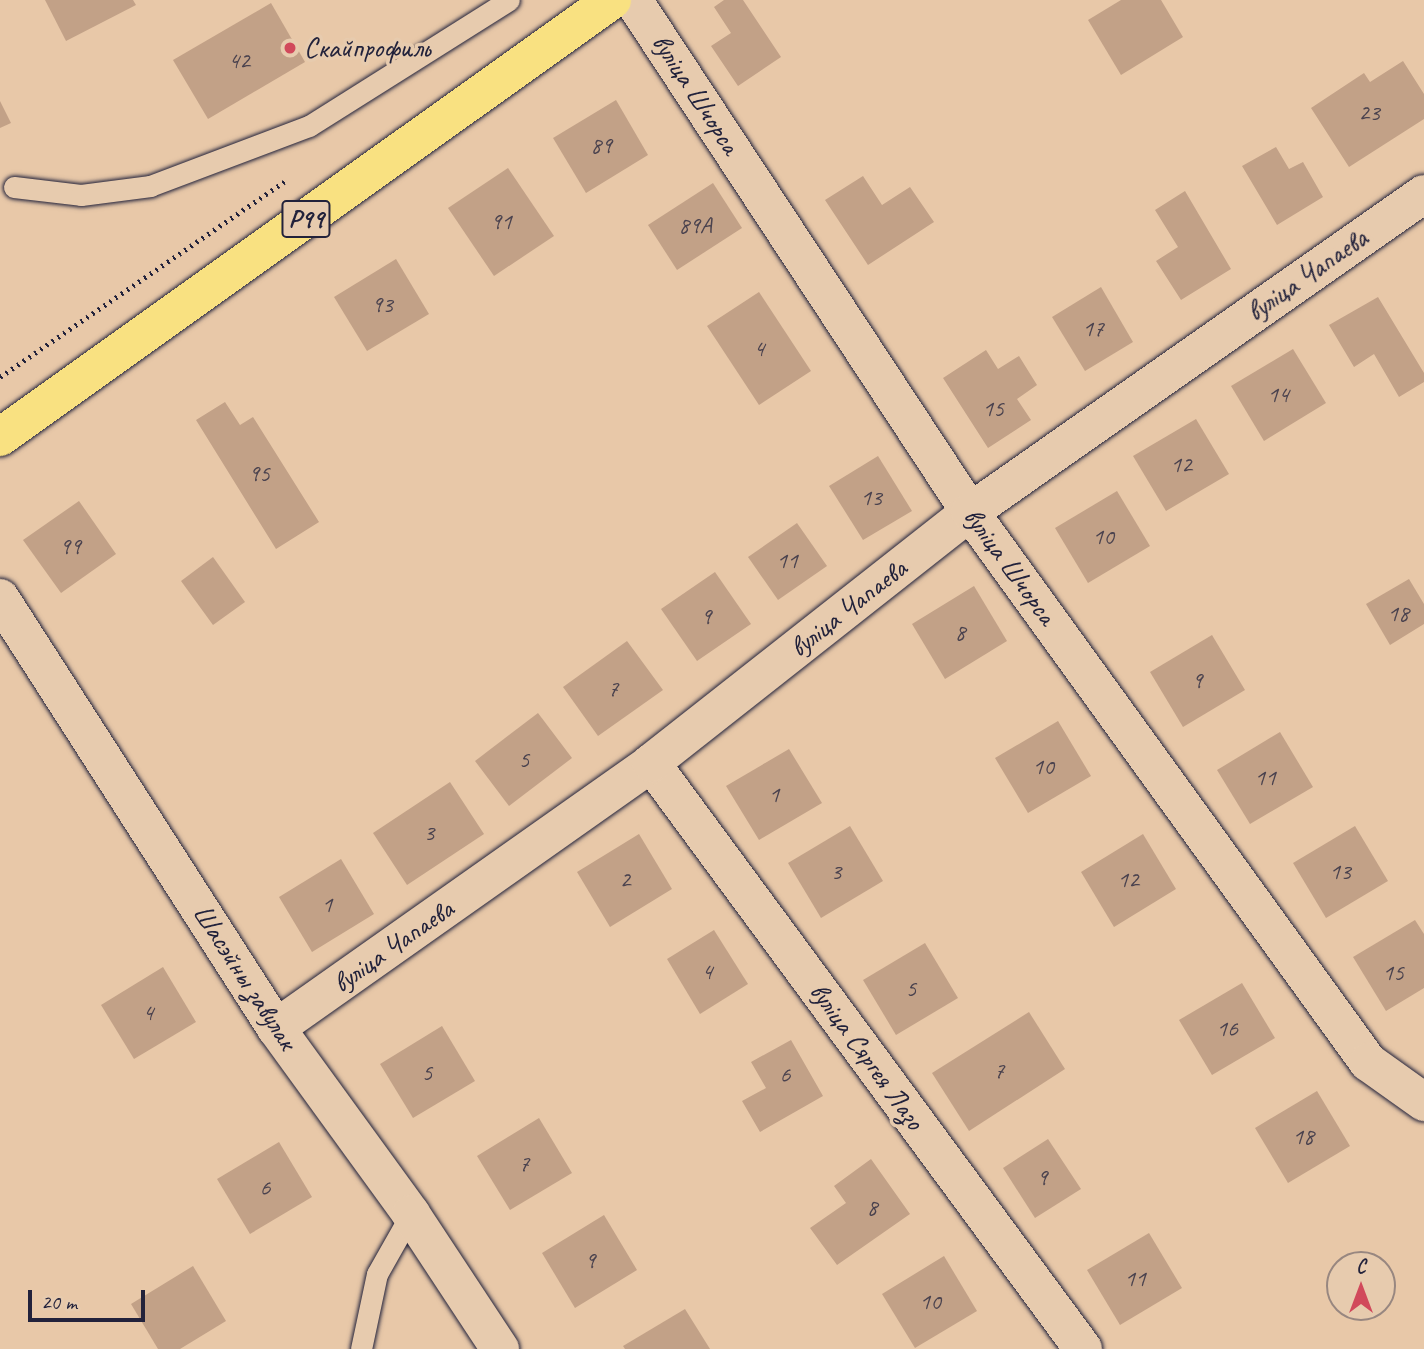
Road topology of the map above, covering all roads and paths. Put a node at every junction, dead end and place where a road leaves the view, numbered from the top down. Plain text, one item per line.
1 (509, 0) edge
2 (612, 0) edge
3 (633, 0) edge
4 (14, 187) dead end
5 (1424, 194) edge
6 (0, 437) edge
7 (970, 512) junction
8 (0, 598) edge
9 (651, 763) junction
10 (276, 1028) junction
11 (1424, 1102) edge
12 (411, 1214) junction
13 (361, 1349) edge
14 (500, 1349) edge
15 (1083, 1349) edge

1 - 4 lane
2 - 6 main road, Р99
3 - 7 street, вуліца Шчорса
5 - 7 street, вуліца Чапаева
7 - 9 street, вуліца Чапаева
7 - 11 street, вуліца Шчорса
8 - 10 street, Шасэйны завулак
9 - 10 street, вуліца Чапаева
9 - 15 street, вуліца Сяргея Лазо
10 - 12 street, Шасэйны завулак
12 - 13 lane
12 - 14 street, Шасэйны завулак

